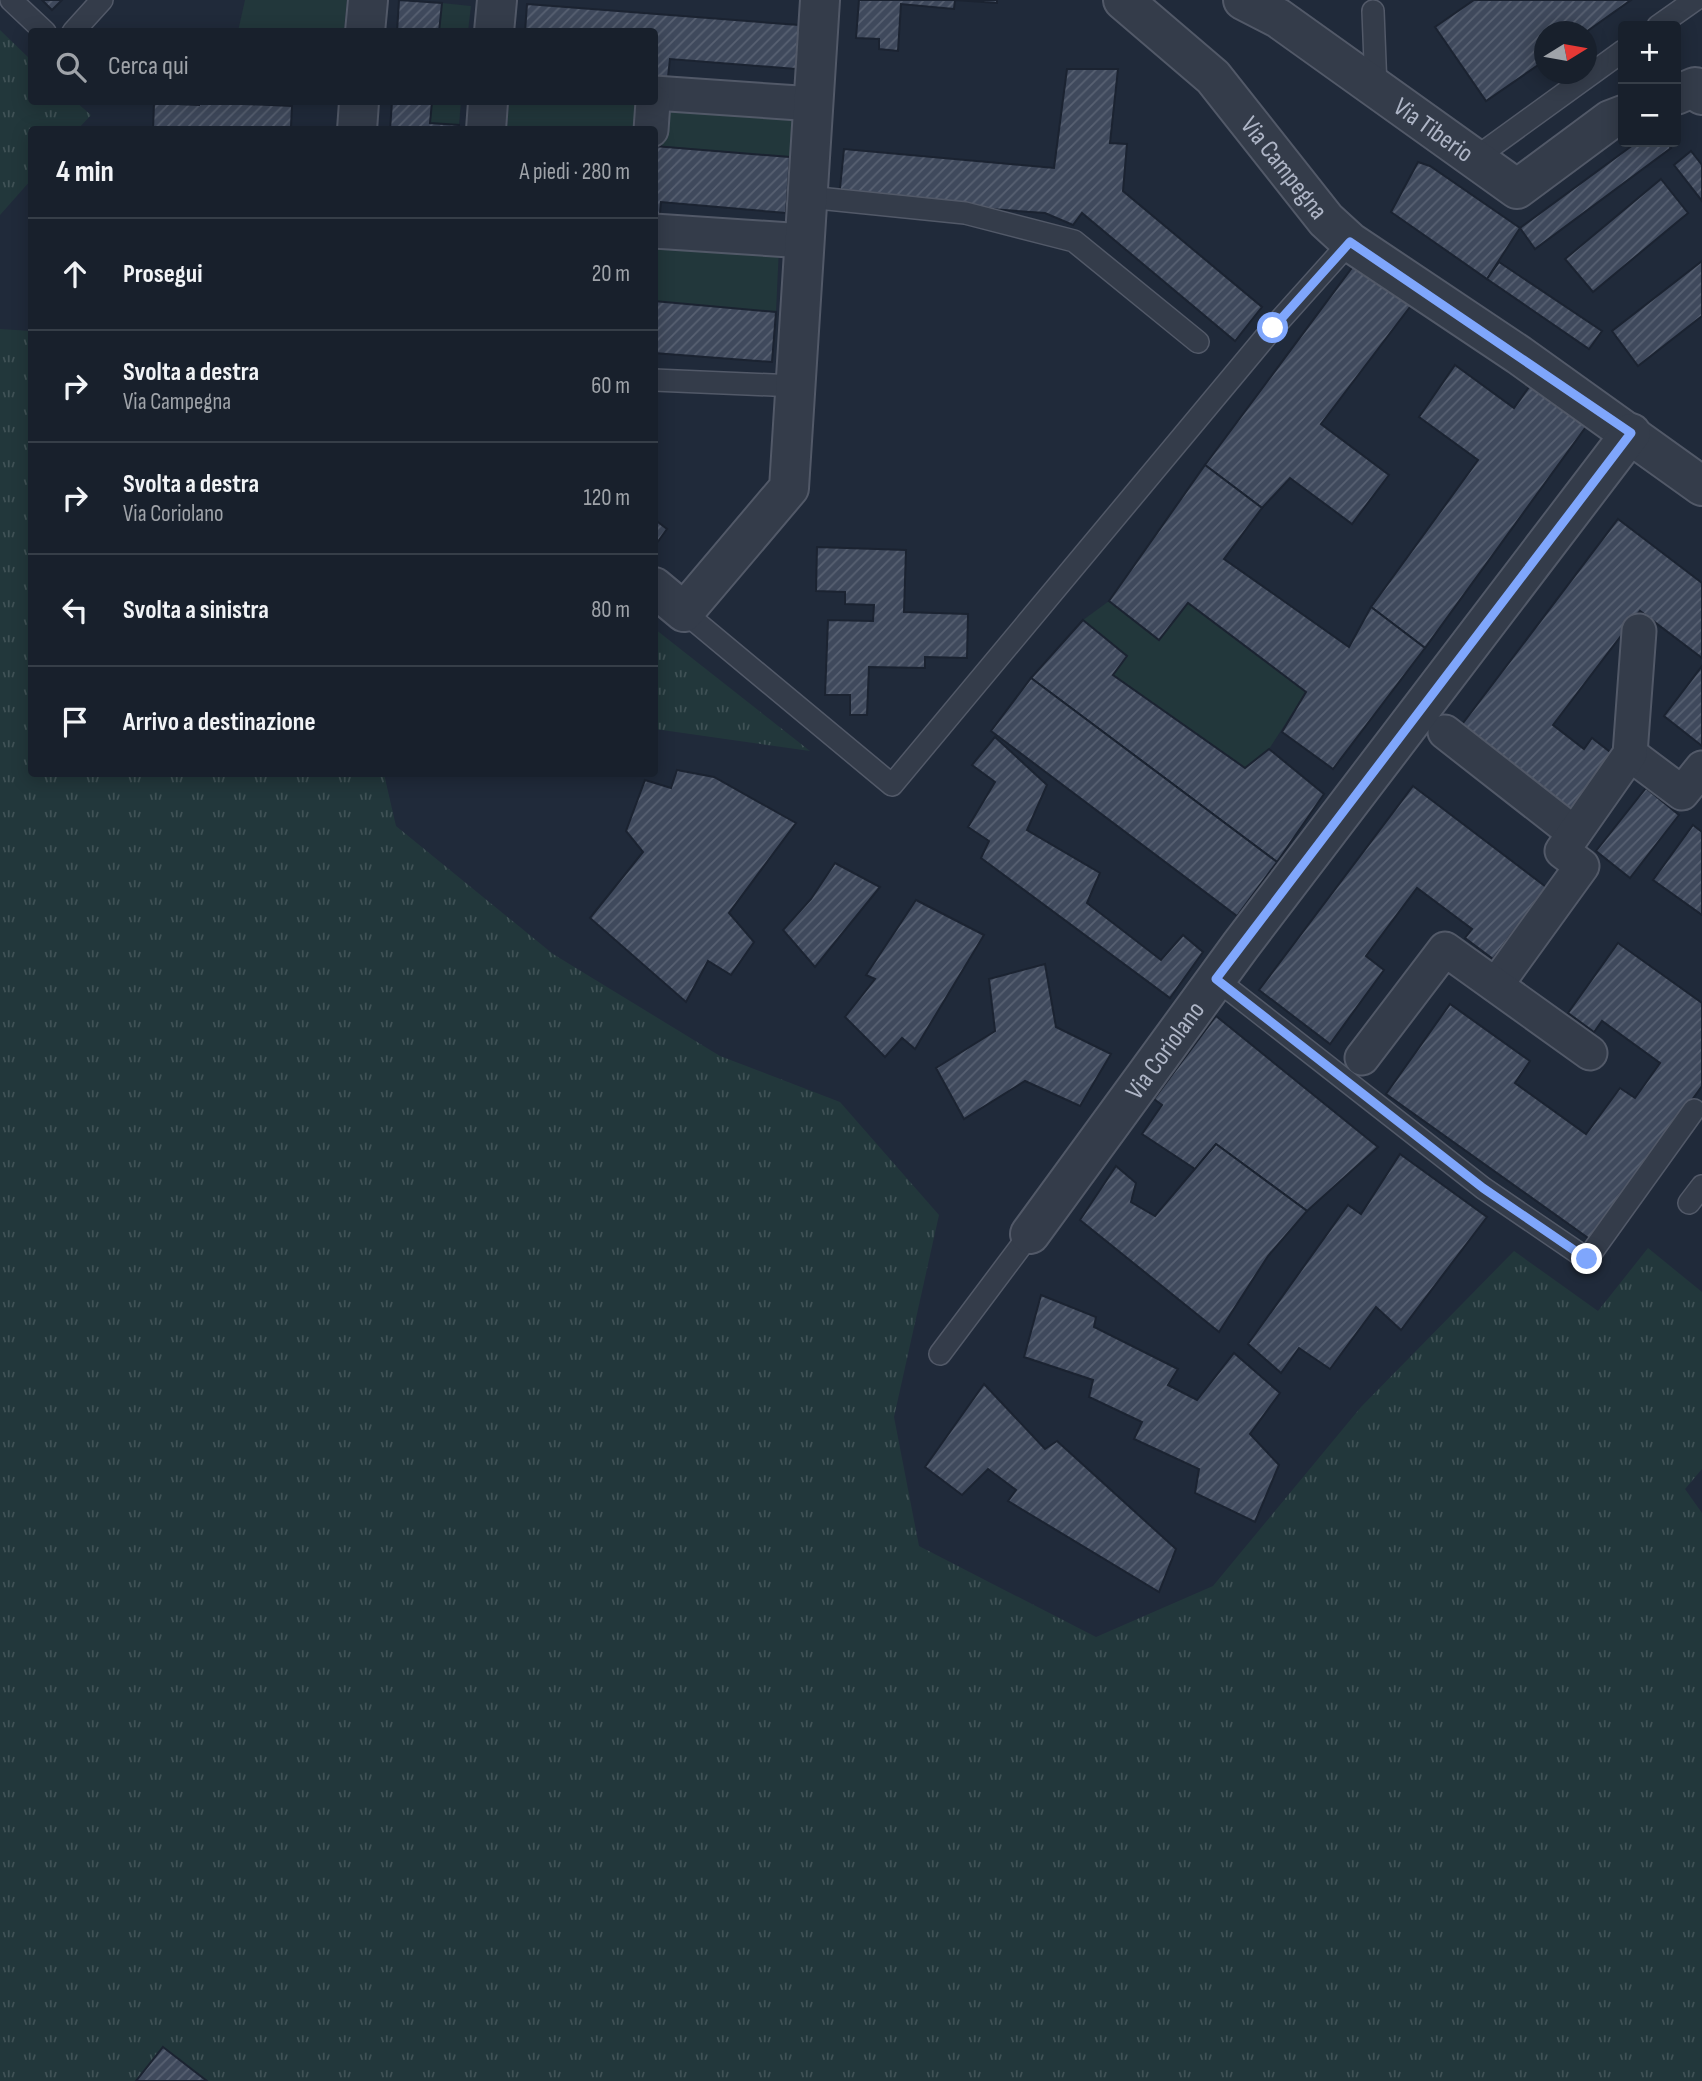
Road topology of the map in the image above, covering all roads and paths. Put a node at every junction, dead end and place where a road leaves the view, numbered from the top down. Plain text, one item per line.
1 (11, 0) edge
2 (102, 0) edge
3 (368, 0) edge
4 (497, 0) edge
5 (820, 0) edge
6 (1123, 0) edge
7 (1243, 0) edge
8 (1695, 0) edge
9 (1373, 11) dead end
10 (1665, 21) edge
11 (41, 28) edge
12 (77, 28) edge
13 (365, 28) edge
14 (494, 28) edge
15 (1618, 55) edge
16 (1376, 88) junction
17 (658, 93) edge
18 (814, 104) junction
19 (359, 105) edge
20 (488, 105) edge
21 (653, 105) edge
22 (1618, 117) edge
23 (357, 126) edge
24 (486, 126) edge
25 (651, 126) edge
26 (1474, 159) junction
27 (808, 198) junction
28 (658, 231) edge
29 (805, 241) junction
30 (1350, 242) junction
31 (1198, 342) dead end
32 (658, 380) edge
33 (796, 386) junction
34 (1631, 433) junction
35 (1702, 486) edge
36 (658, 590) edge
37 (684, 612) junction
38 (1639, 631) dead end
39 (1445, 732) dead end
40 (1630, 754) junction
41 (1702, 768) edge
42 (1574, 833) junction
43 (1216, 979) junction
44 (1496, 985) junction
45 (1590, 1053) dead end
46 (1362, 1058) dead end
47 (1694, 1110) dead end
48 (1030, 1234) joint
49 (940, 1354) dead end

1 - 11 lane
2 - 12 lane
3 - 13 street
4 - 14 street
5 - 18 street
6 - 30 street, Via Campegna
7 - 16 street, Via Tiberio
8 - 10 lane
9 - 16 lane
15 - 26 lane
16 - 26 street, Via Tiberio
17 - 18 street
18 - 27 street
19 - 23 street
20 - 24 street
21 - 25 street
22 - 26 street, Via Tiberio
27 - 29 street
27 - 31 lane
28 - 29 street
29 - 33 street
30 - 34 street, Via Campegna
30 - 37 lane
32 - 33 lane
33 - 37 street
34 - 35 street, Via Campegna
34 - 43 street, Via Coriolano
36 - 37 street
38 - 40 street
39 - 42 street
40 - 41 street
40 - 42 street
42 - 44 street
43 - 47 lane
43 - 48 street, Via Coriolano
44 - 45 street
44 - 46 street
48 - 49 lane

